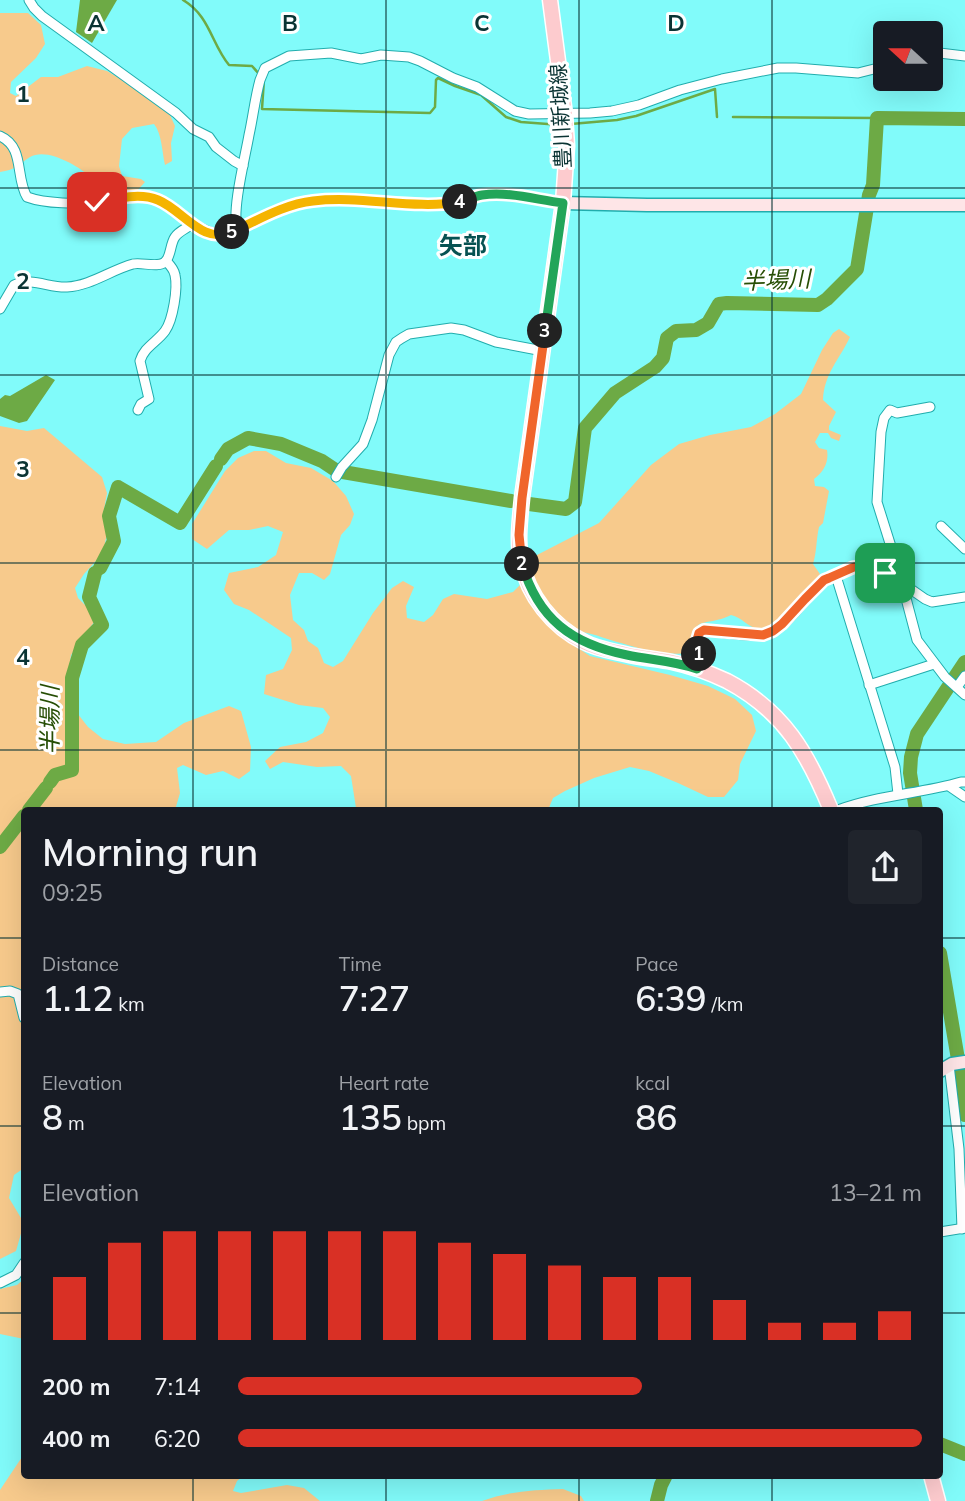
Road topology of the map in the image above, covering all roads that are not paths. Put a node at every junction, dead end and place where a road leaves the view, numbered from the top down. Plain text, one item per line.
1 (29, 0) edge
2 (550, 0) edge
3 (943, 53) edge
4 (965, 56) edge
5 (873, 69) edge
6 (565, 114) junction
7 (0, 136) edge
8 (243, 166) junction
9 (563, 203) junction
10 (965, 205) edge
11 (192, 224) junction
12 (237, 229) junction
13 (166, 261) junction
14 (0, 309) edge
15 (543, 351) junction
16 (930, 407) dead end
17 (138, 410) dead end
18 (336, 477) dead end
19 (941, 526) dead end
20 (965, 549) edge
21 (899, 572) junction
22 (836, 576) junction
23 (902, 583) junction
24 (965, 597) edge
25 (934, 664) junction
26 (697, 669) junction
27 (965, 676) edge
28 (869, 685) junction
29 (956, 686) junction
30 (965, 695) edge
31 (965, 782) edge
32 (949, 786) junction
33 (902, 794) junction
34 (965, 797) edge
35 (830, 807) edge
36 (850, 807) edge
37 (0, 992) edge
38 (21, 1006) edge
39 (951, 1064) edge
40 (963, 1228) edge
41 (943, 1231) edge
42 (21, 1268) edge
43 (0, 1283) edge
44 (932, 1479) edge
45 (938, 1501) edge

1 - 8 street
2 - 6 main road, 豊川新城線
3 - 4 street
5 - 6 street
6 - 8 street
6 - 9 main road, 豊川新城線
7 - 11 street
8 - 12 street
9 - 10 street
9 - 12 street
9 - 15 main road, 豊川新城線
11 - 12 street
11 - 13 street
13 - 14 street
13 - 17 street
15 - 18 street
15 - 26 main road, 豊川新城線
16 - 21 street
19 - 20 street
21 - 22 street
21 - 23 street
22 - 26 street
22 - 28 street
23 - 24 street
23 - 25 street
25 - 28 street
25 - 29 street
26 - 35 main road, 豊川新城線
27 - 29 street
28 - 33 street
29 - 30 street
31 - 32 street
32 - 33 street
32 - 34 street
33 - 36 street
37 - 38 street
39 - 40 street
40 - 41 street
42 - 43 street
44 - 45 main road

